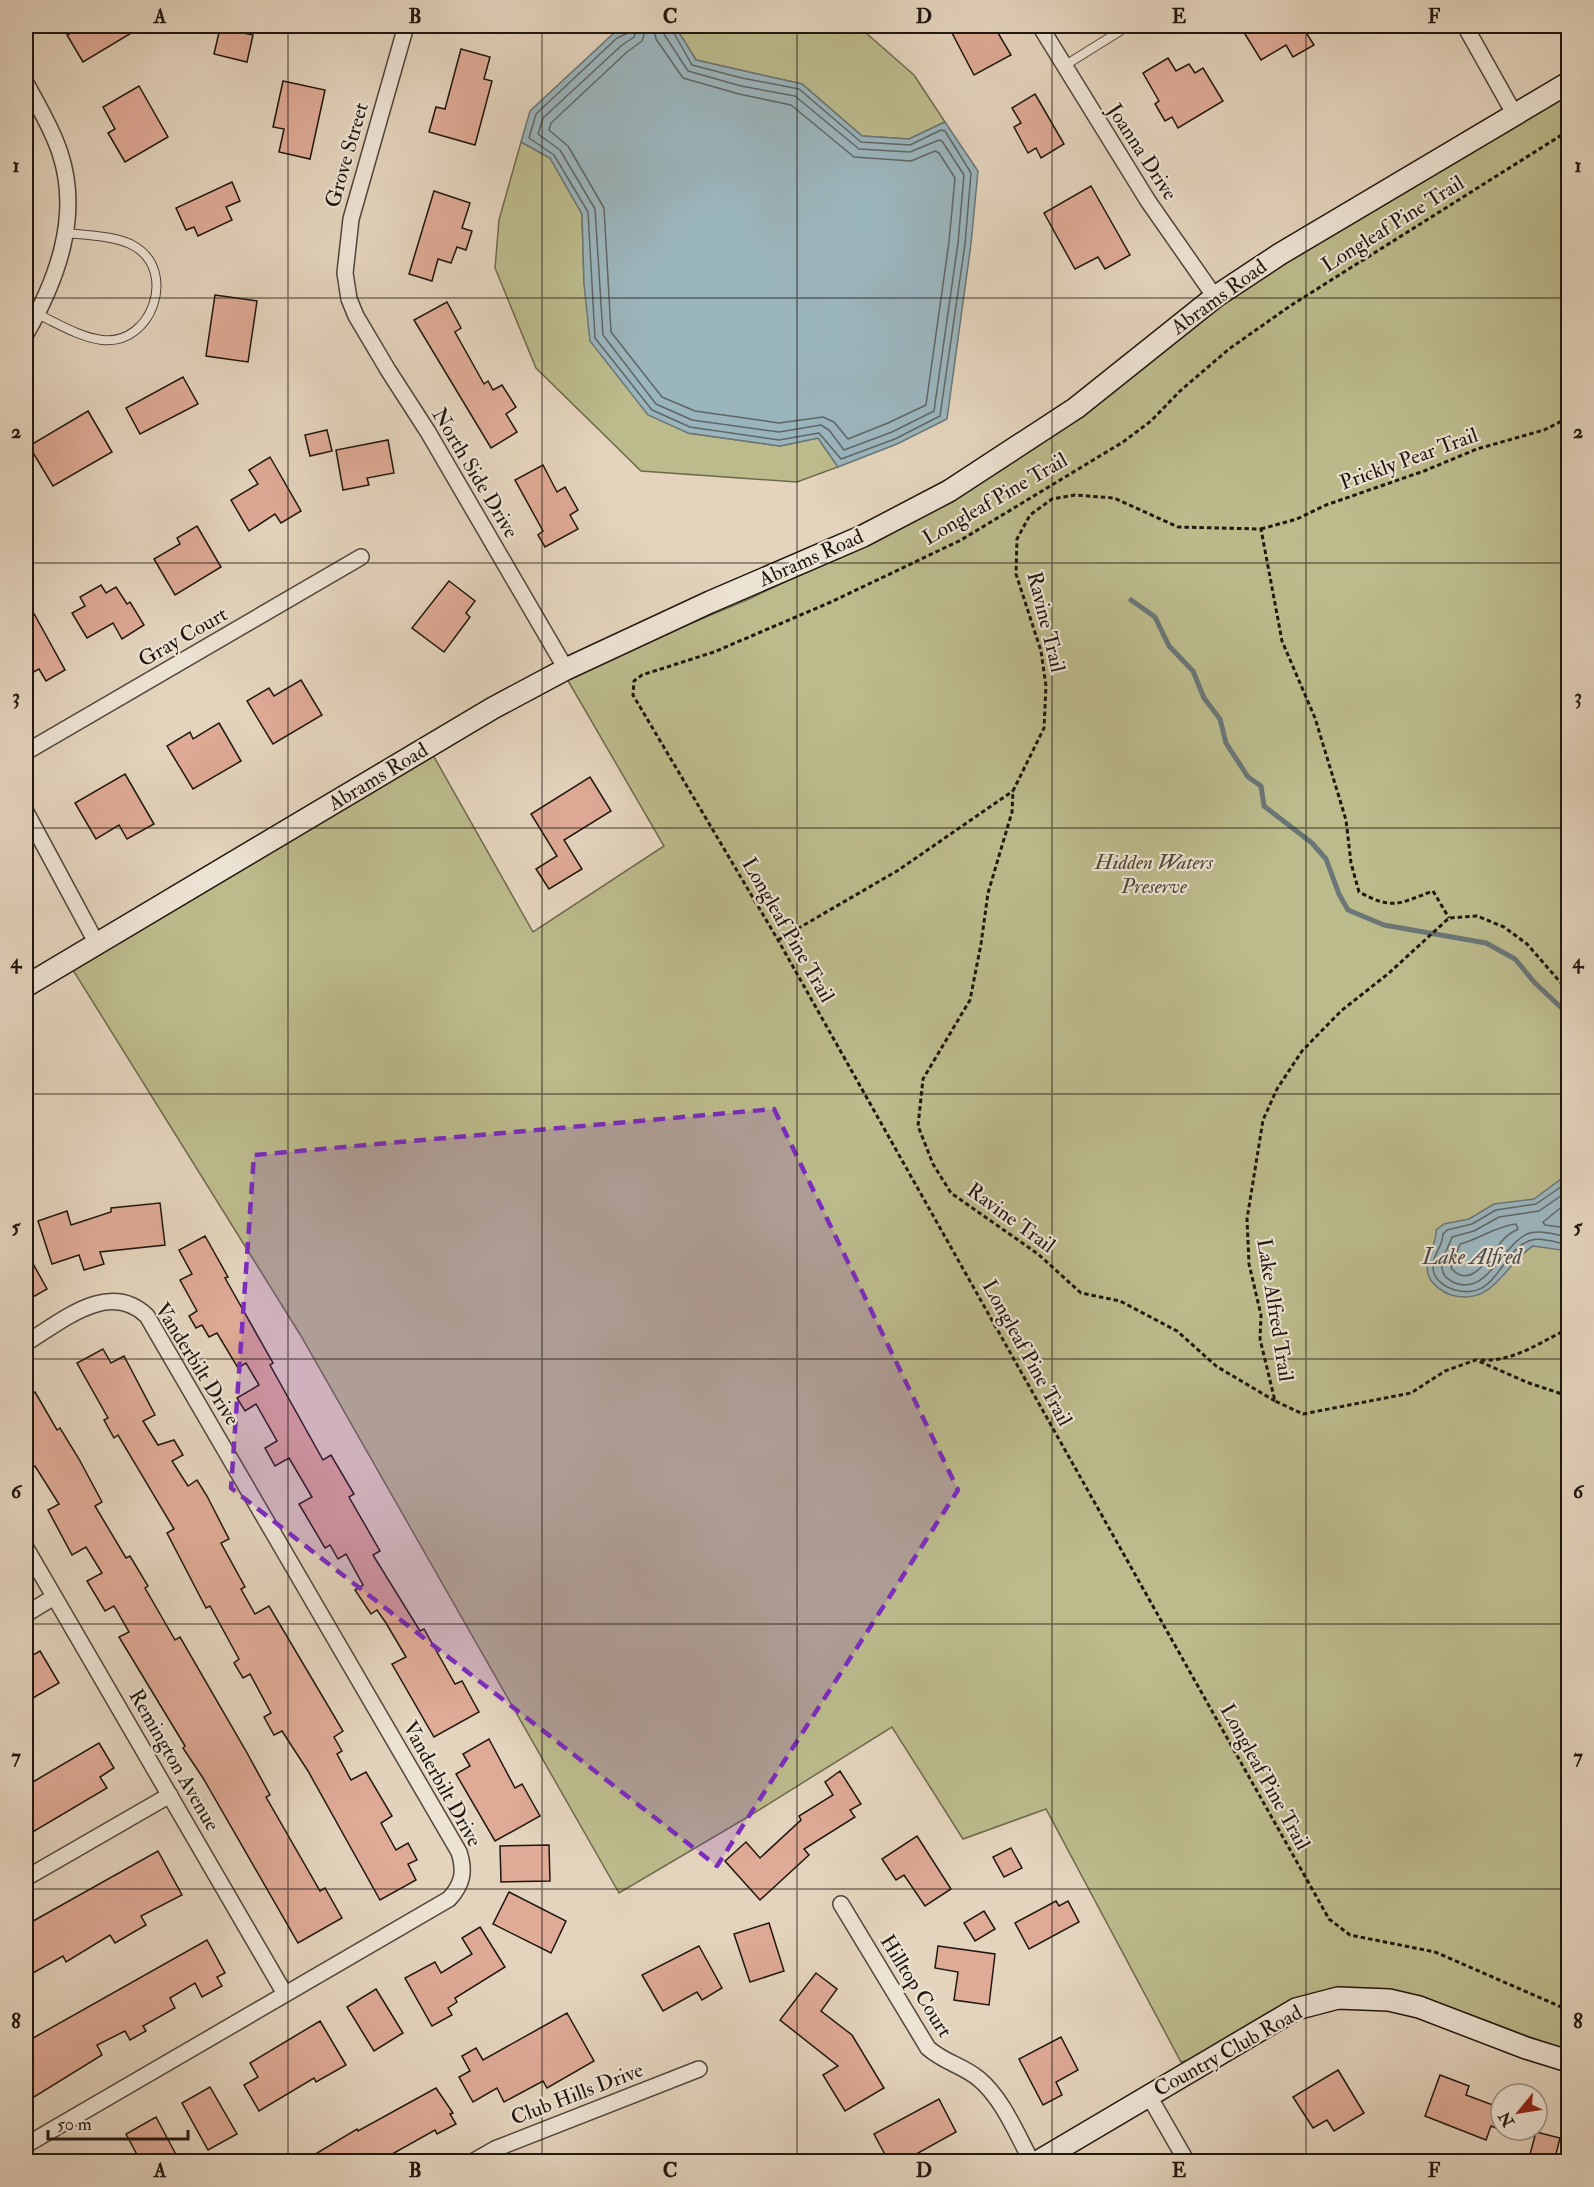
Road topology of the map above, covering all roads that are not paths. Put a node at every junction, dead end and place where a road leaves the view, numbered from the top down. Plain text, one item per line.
1 (406, 26) edge
2 (1040, 26) edge
3 (1124, 26) edge
4 (1465, 26) edge
5 (1064, 66) junction
6 (26, 83) edge
7 (1569, 83) edge
8 (1515, 115) junction
9 (66, 233) junction
10 (1215, 297) junction
11 (349, 299) joint
12 (37, 314) junction
13 (26, 334) edge
14 (361, 558) dead end
15 (566, 669) junction
16 (26, 752) edge
17 (26, 812) edge
18 (97, 944) junction
19 (26, 986) edge
20 (26, 1343) edge
21 (26, 1548) edge
22 (54, 1597) junction
23 (26, 1614) edge
24 (170, 1795) junction
25 (26, 1878) edge
26 (841, 1904) dead end
27 (285, 1994) junction
28 (1569, 2061) edge
29 (699, 2069) dead end
30 (1149, 2096) junction
31 (26, 2145) edge
32 (472, 2162) edge
33 (1032, 2162) edge
34 (1037, 2162) edge
35 (1187, 2162) edge

1 - 11 street, Grove Street
2 - 5 street, Joanna Drive
3 - 5 lane
4 - 8 street
5 - 10 street, Joanna Drive
6 - 9 street
7 - 8 street, Abrams Road
8 - 10 street, Abrams Road
9 - 12 street
9 - 12 lane
10 - 15 street, Abrams Road
11 - 15 street, North Side Drive
12 - 13 street
14 - 16 street, Gray Court
15 - 18 street, Abrams Road
17 - 18 street
18 - 19 street, Abrams Road
20 - 27 street, Vanderbilt Drive
21 - 22 street, Remington Avenue
22 - 23 street
22 - 24 street, Remington Avenue
24 - 25 street
24 - 27 street, Remington Avenue
26 - 33 street, Hilltop Court
27 - 31 street, Vanderbilt Drive
28 - 30 street, Country Club Road
29 - 32 street, Club Hills Drive
30 - 34 street, Country Club Road
30 - 35 street

